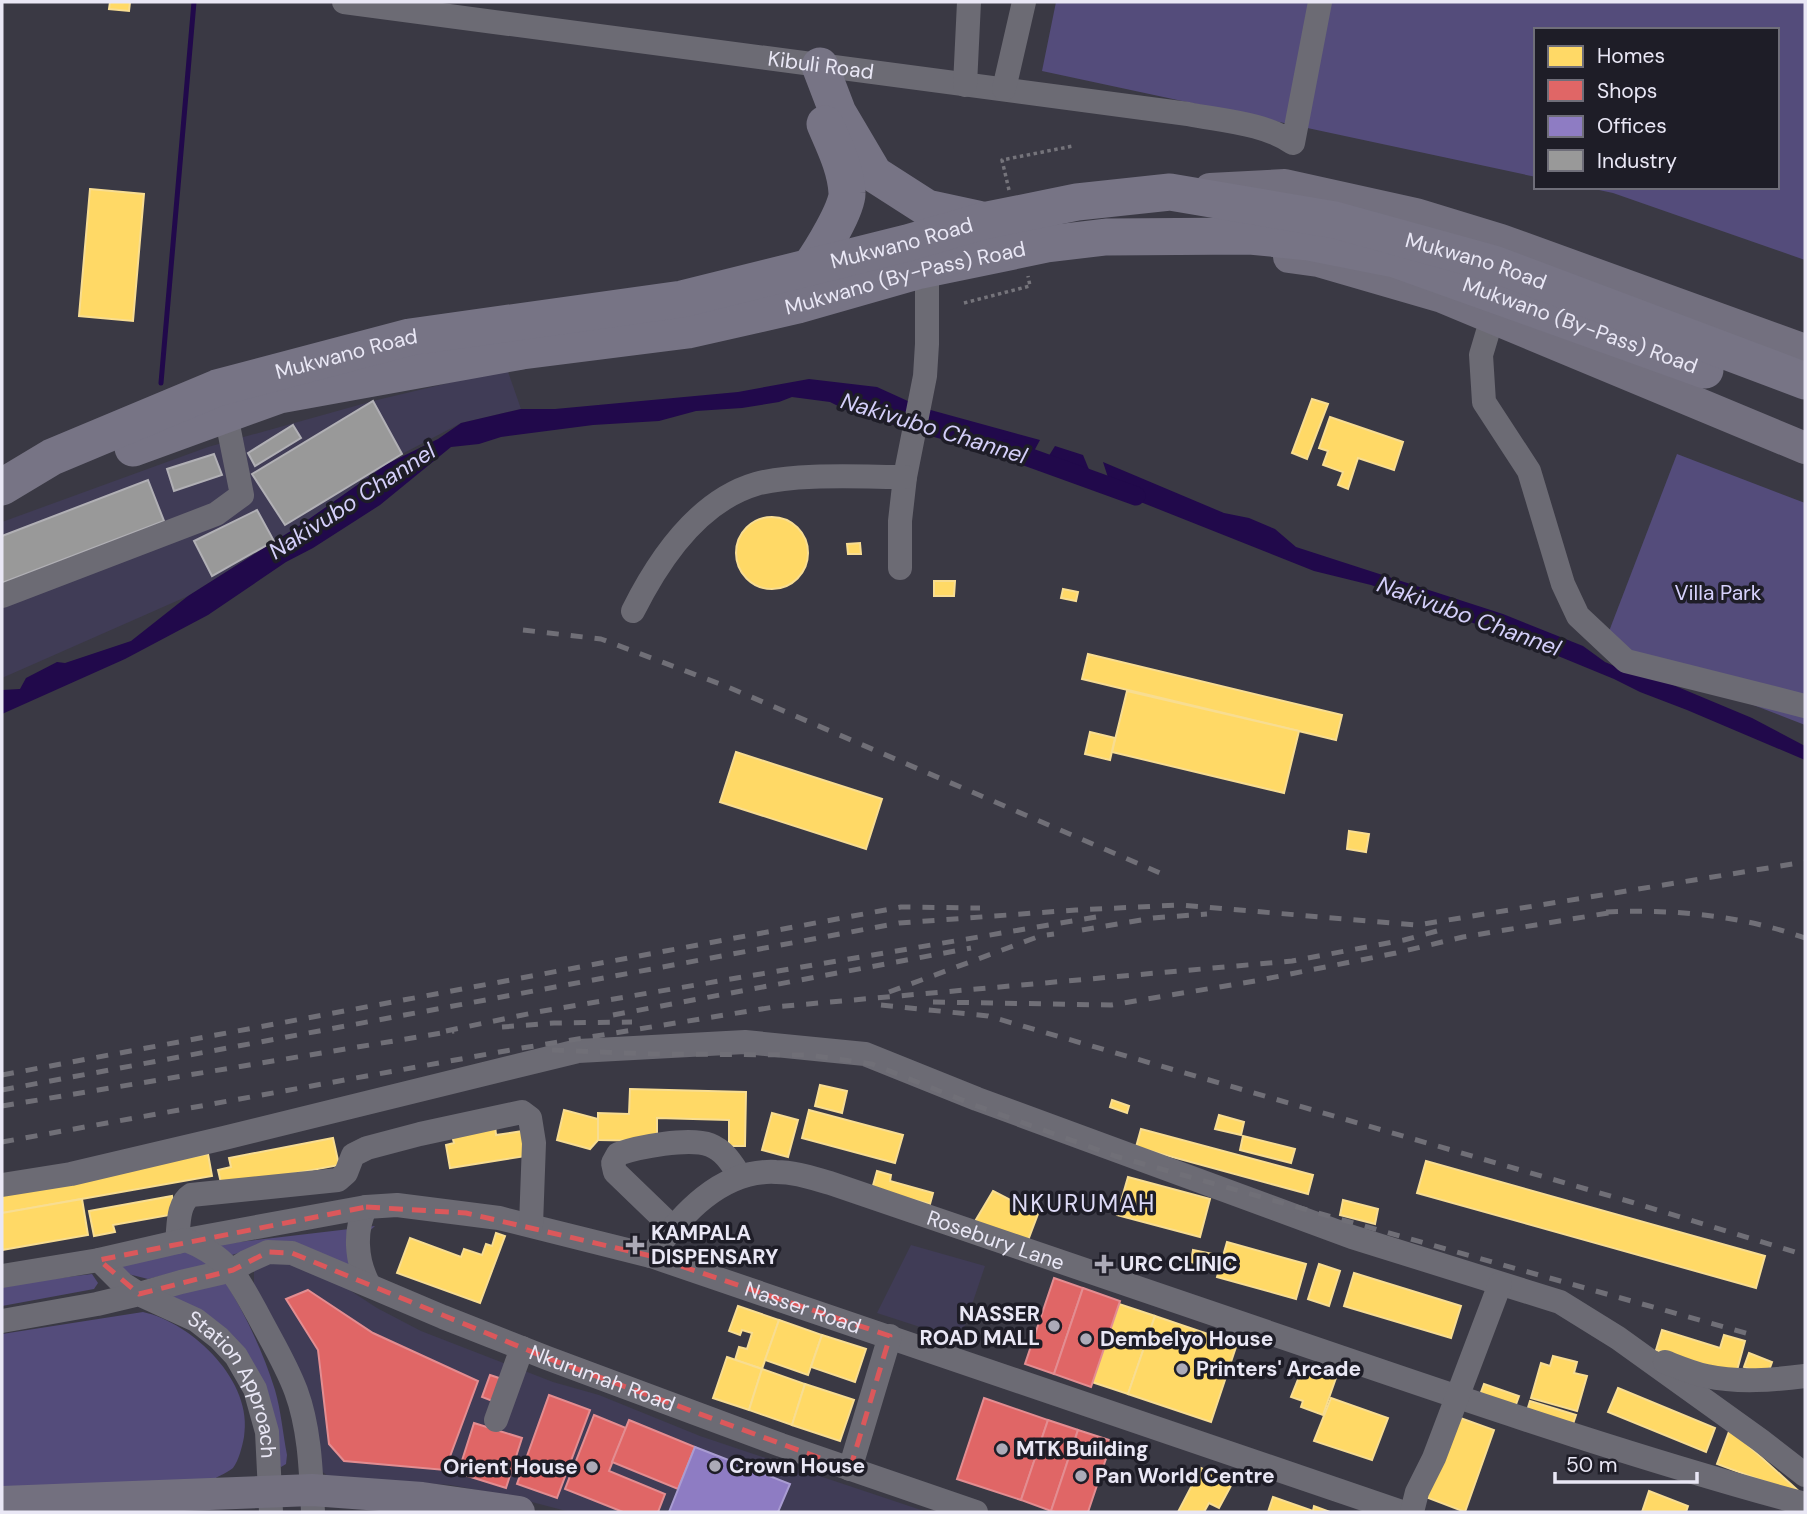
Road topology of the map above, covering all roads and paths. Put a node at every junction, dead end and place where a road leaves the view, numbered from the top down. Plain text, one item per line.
1 (344, 2) edge
2 (968, 2) edge
3 (1024, 2) edge
4 (1320, 2) edge
5 (381, 4) edge
6 (809, 64) junction
7 (965, 85) junction
8 (1004, 89) junction
9 (1170, 192) junction
10 (983, 220) junction
11 (1168, 237) junction
12 (810, 267) junction
13 (927, 269) junction
14 (1492, 318) junction
15 (1805, 351) edge
16 (1805, 382) edge
17 (1805, 406) edge
18 (226, 415) junction
19 (1805, 448) edge
20 (905, 477) junction
21 (2, 487) edge
22 (2, 495) edge
23 (900, 568) dead end
24 (2, 596) edge
25 (633, 611) dead end
26 (1805, 706) edge
27 (740, 1176) junction
28 (2, 1185) edge
29 (366, 1207) junction
30 (531, 1225) junction
31 (672, 1227) junction
32 (182, 1241) junction
33 (651, 1256) junction
34 (99, 1260) junction
35 (233, 1270) junction
36 (2, 1276) edge
37 (368, 1283) junction
38 (1500, 1284) junction
39 (139, 1294) junction
40 (2, 1321) edge
41 (890, 1336) junction
42 (522, 1348) junction
43 (1641, 1354) junction
44 (1805, 1376) edge
45 (1457, 1397) junction
46 (496, 1420) dead end
47 (850, 1469) junction
48 (1805, 1475) edge
49 (270, 1501) edge
50 (313, 1501) edge
51 (1805, 1504) edge
52 (17, 1505) edge
53 (933, 1505) edge
54 (519, 1512) edge
55 (976, 1512) edge
56 (1402, 1512) edge
57 (1412, 1512) edge

1 - 5 street, Kibuli Road
2 - 7 street
3 - 8 street
4 - 8 street, Kibuli Road
5 - 6 street, Kibuli Road
6 - 7 street, Kibuli Road
6 - 10 highway
6 - 12 highway
7 - 8 street, Kibuli Road
9 - 10 highway, Mukwano Road
9 - 15 main road
9 - 16 highway, Mukwano Road
10 - 12 highway, Mukwano Road
11 - 13 highway, Mukwano (By-Pass) Road
11 - 14 main road
11 - 17 highway, Mukwano (By-Pass) Road
12 - 21 highway, Mukwano Road
13 - 18 highway, Mukwano (By-Pass) Road
13 - 20 street
14 - 19 main road
14 - 26 street
18 - 22 highway, Mukwano (By-Pass) Road
18 - 24 street
20 - 23 street
20 - 25 street
27 - 31 street, Rosebury Lane
27 - 31 street
27 - 45 street, Rosebury Lane
28 - 38 street
29 - 30 street, Nasser Road
29 - 32 street, Nasser Road
29 - 37 street
30 - 32 street
30 - 33 street, Nasser Road
31 - 33 street, Rosebury Lane
32 - 34 street
32 - 35 street
33 - 41 street, Nasser Road
34 - 36 street
34 - 39 street
35 - 37 street, Nkurumah Road
35 - 39 street, Station Approach
35 - 50 street
37 - 42 street, Nkurumah Road
38 - 43 street
38 - 45 street
39 - 40 street, Station Approach
39 - 49 street, Station Approach
41 - 47 street
41 - 56 street, Nasser Road
42 - 46 street
42 - 47 street, Nkurumah Road
43 - 44 street
43 - 48 street
45 - 51 street, Rosebury Lane
45 - 57 street
47 - 53 street, Nkurumah Road
49 - 50 main road
49 - 52 main road
50 - 54 main road
53 - 55 street, Nkurumah Road

